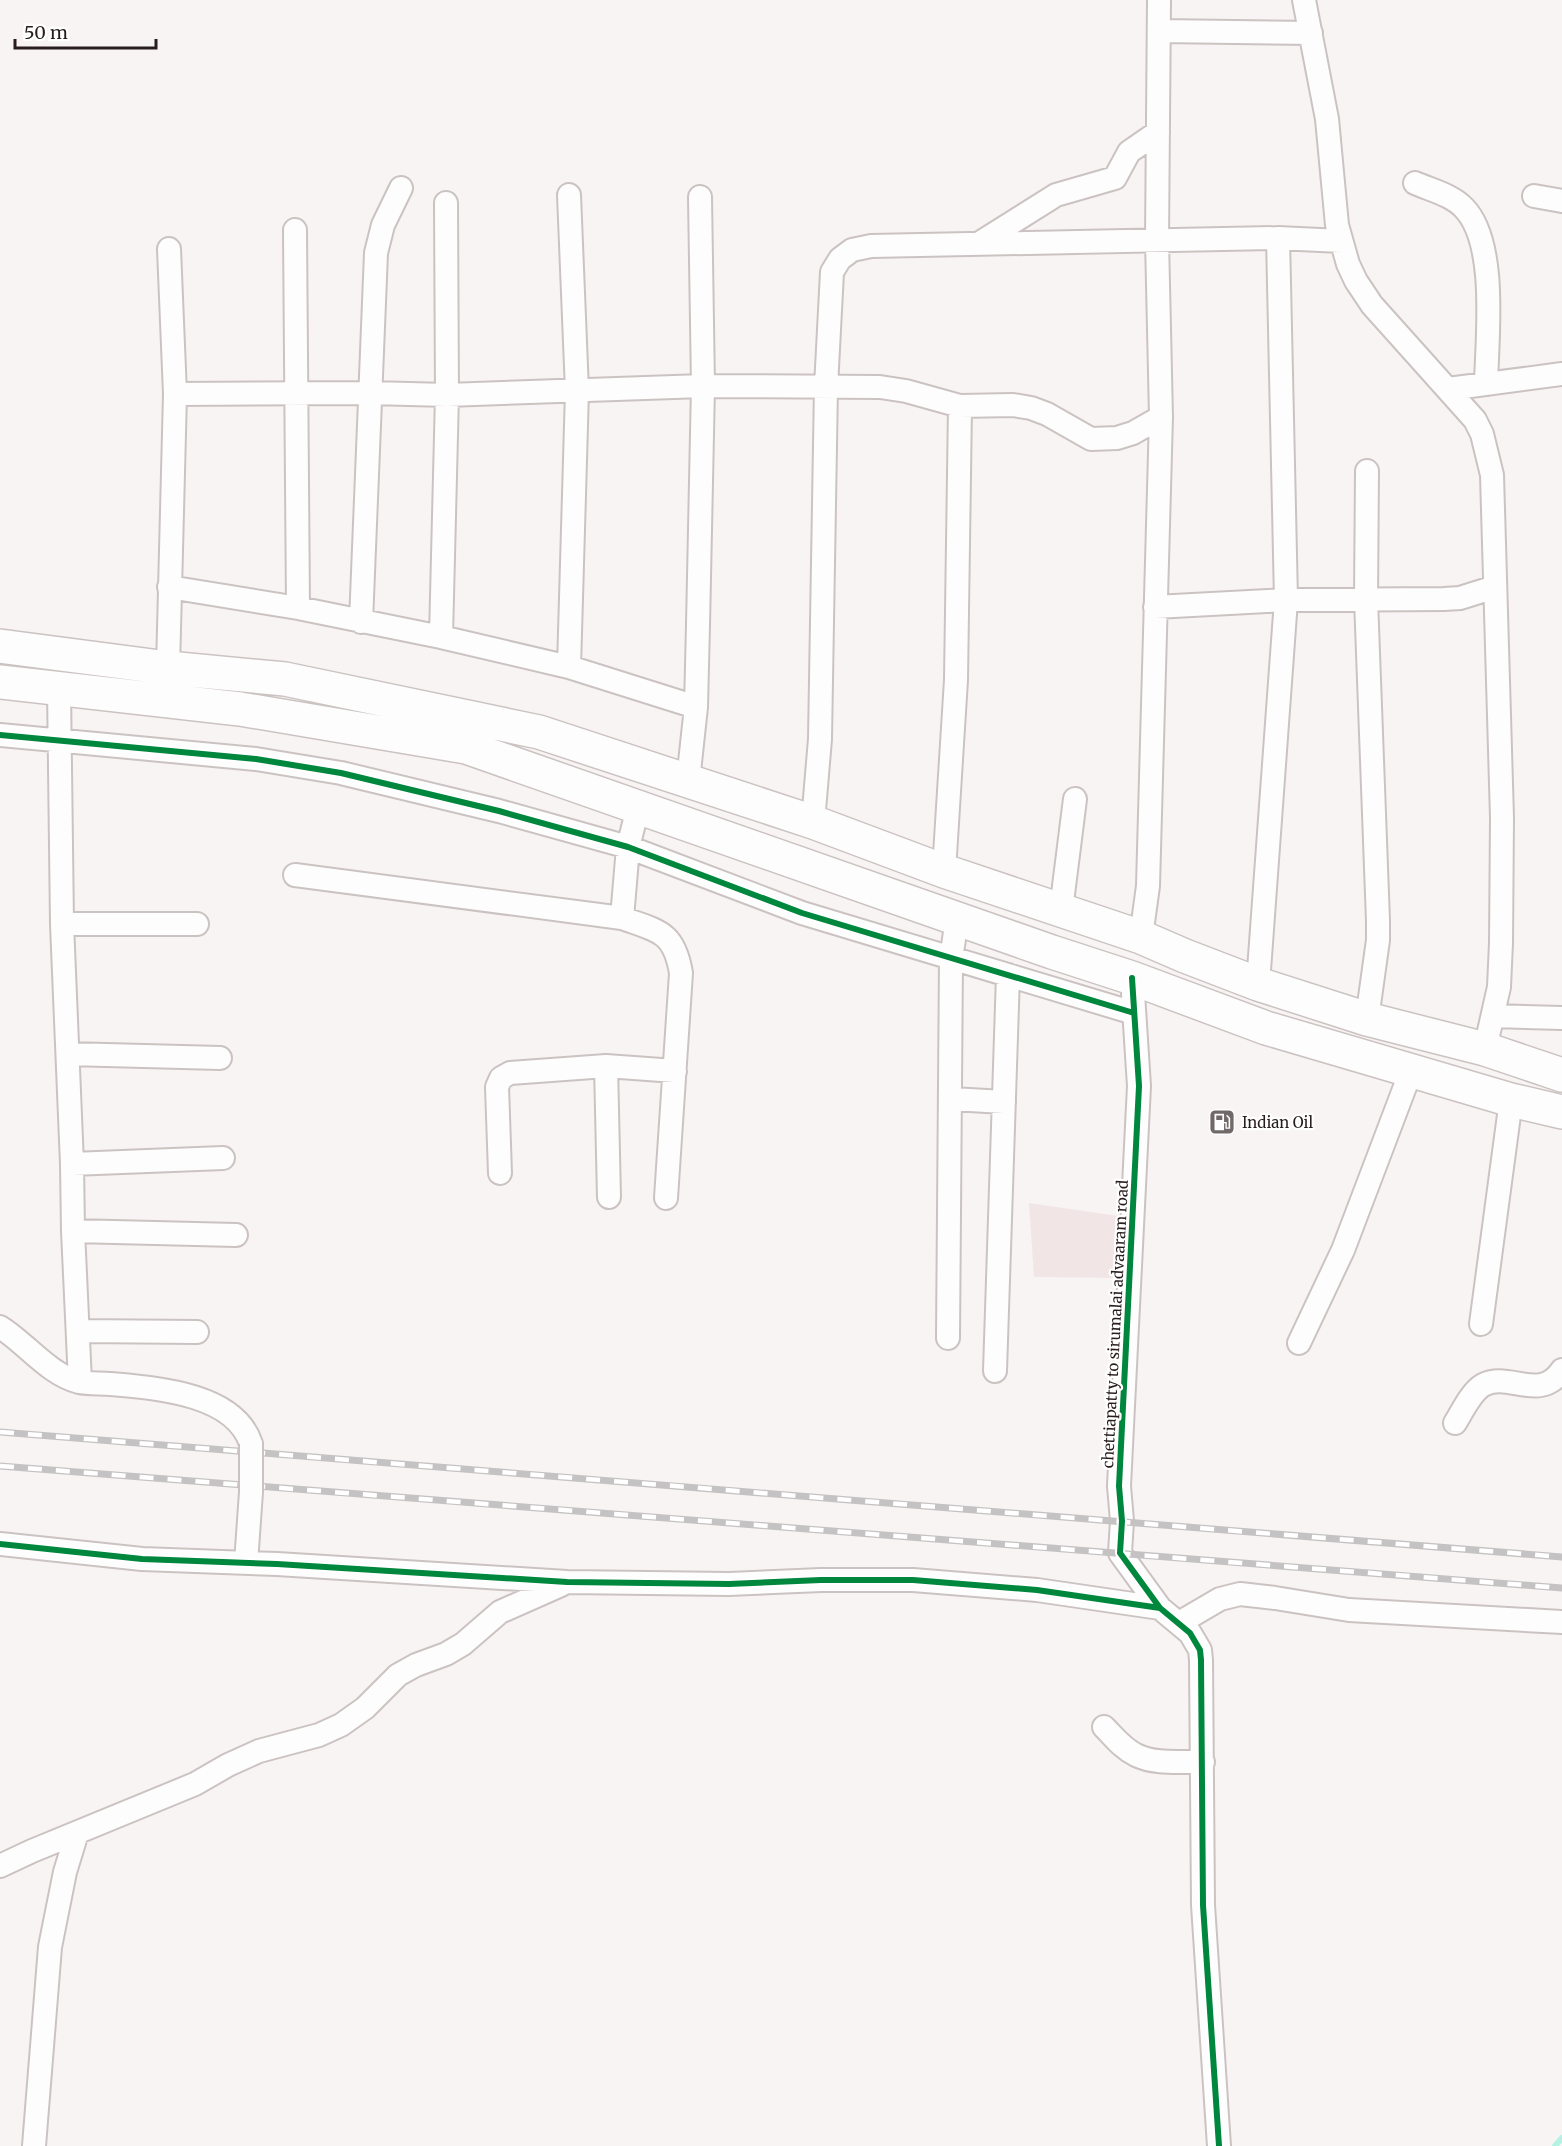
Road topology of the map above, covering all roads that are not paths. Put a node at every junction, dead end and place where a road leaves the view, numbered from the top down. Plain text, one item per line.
1 (1159, 0) edge
2 (1304, 0) edge
3 (1159, 31) junction
4 (1311, 33) junction
5 (1158, 132) junction
6 (1415, 183) dead end
7 (401, 188) dead end
8 (569, 195) dead end
9 (1534, 196) dead end
10 (700, 197) dead end
11 (1562, 201) edge
12 (446, 203) dead end
13 (296, 230) dead end
14 (1278, 238) junction
15 (1157, 240) junction
16 (1341, 241) junction
17 (978, 244) junction
18 (169, 249) dead end
19 (1562, 374) edge
20 (1486, 384) junction
21 (703, 386) junction
22 (826, 387) junction
23 (1448, 389) junction
24 (577, 391) junction
25 (297, 393) junction
26 (371, 393) junction
27 (175, 394) junction
28 (447, 395) junction
29 (960, 406) junction
30 (1161, 417) junction
31 (1367, 471) dead end
32 (170, 587) junction
33 (1495, 587) junction
34 (1366, 599) junction
35 (1286, 600) junction
36 (1155, 607) junction
37 (298, 608) junction
38 (361, 622) junction
39 (441, 637) junction
40 (0, 646) edge
41 (569, 667) junction
42 (168, 668) junction
43 (0, 682) edge
44 (59, 689) junction
45 (696, 707) junction
46 (0, 735) edge
47 (61, 741) junction
48 (687, 781) junction
49 (1075, 799) dead end
50 (638, 807) junction
51 (813, 822) junction
52 (628, 847) junction
53 (944, 871) junction
54 (295, 875) dead end
55 (1061, 910) junction
56 (622, 918) junction
57 (957, 919) junction
58 (62, 924) junction
59 (196, 924) dead end
60 (1141, 937) junction
61 (951, 959) junction
62 (1008, 975) junction
63 (1132, 978) junction
64 (1258, 984) junction
65 (1134, 1013) junction
66 (1493, 1016) junction
67 (1562, 1018) edge
68 (1367, 1019) junction
69 (1485, 1049) junction
70 (68, 1054) junction
71 (220, 1058) dead end
72 (606, 1066) junction
73 (675, 1071) junction
74 (1411, 1071) junction
75 (1562, 1075) edge
76 (951, 1100) junction
77 (1511, 1100) junction
78 (1004, 1102) junction
79 (1562, 1112) edge
80 (223, 1158) dead end
81 (72, 1164) junction
82 (500, 1173) dead end
83 (609, 1197) dead end
84 (666, 1198) dead end
85 (73, 1231) junction
86 (236, 1235) dead end
87 (1481, 1324) dead end
88 (0, 1327) edge
89 (79, 1331) junction
90 (197, 1332) dead end
91 (948, 1338) dead end
92 (1299, 1343) dead end
93 (1562, 1370) edge
94 (995, 1371) dead end
95 (80, 1382) junction
96 (1455, 1423) dead end
97 (0, 1544) edge
98 (246, 1563) junction
99 (567, 1582) junction
100 (1160, 1608) junction
101 (1562, 1622) edge
102 (1179, 1623) junction
103 (1104, 1727) dead end
104 (1203, 1761) junction
105 (77, 1833) junction
106 (0, 1866) edge
107 (34, 2146) edge
108 (1219, 2146) edge

1 - 3 street
2 - 4 street
3 - 4 street
3 - 5 street
4 - 16 street
5 - 15 street
5 - 17 street
6 - 20 street
7 - 26 street
8 - 24 street
9 - 11 street
10 - 21 street
12 - 28 street
13 - 25 street
14 - 15 street
14 - 16 street
14 - 35 street
15 - 17 street
15 - 30 street
16 - 23 street
17 - 22 street
18 - 27 street
19 - 20 street
20 - 23 street
21 - 22 street
21 - 24 street
21 - 45 street
22 - 29 street
22 - 51 street
23 - 33 street
24 - 28 street
24 - 41 street
25 - 26 street
25 - 27 street
25 - 37 street
26 - 28 street
26 - 38 street
27 - 32 street
28 - 39 street
29 - 30 street
29 - 53 street
30 - 36 street
31 - 34 street
32 - 37 street
32 - 42 street
33 - 34 street
33 - 66 street
34 - 35 street
34 - 68 street
35 - 36 street
35 - 64 street
36 - 60 street
37 - 38 street
38 - 39 street
39 - 41 street
40 - 42 highway
41 - 45 street
42 - 48 highway
43 - 44 highway
44 - 47 street
44 - 50 highway
45 - 48 street
46 - 47 street
47 - 52 street
47 - 58 street
48 - 51 highway
49 - 55 street
50 - 52 street
50 - 57 highway
51 - 53 highway
52 - 56 street
52 - 61 street
53 - 55 highway
54 - 56 street
55 - 60 highway
56 - 73 street
57 - 61 street
57 - 63 highway
58 - 59 street
58 - 70 street
60 - 64 highway
61 - 62 street
61 - 76 street
62 - 65 street
62 - 78 street
63 - 65 street, chettiapatty to sirumalai advaaram road
63 - 74 highway
64 - 68 highway
65 - 100 street, chettiapatty to sirumalai advaaram road
66 - 67 street
66 - 69 street
68 - 69 highway
69 - 75 highway
70 - 71 street
70 - 81 street
72 - 73 street
72 - 82 street
72 - 83 street
73 - 84 street
74 - 77 highway
74 - 92 street
76 - 78 street
76 - 91 street
77 - 79 highway
77 - 87 street
78 - 94 street
80 - 81 street
81 - 85 street
85 - 86 street
85 - 89 street
88 - 95 street
89 - 90 street
89 - 95 street
93 - 96 street
95 - 98 street, bridge
97 - 98 street
98 - 99 street
99 - 100 street
99 - 105 street
100 - 102 street, chettiapatty to sirumalai advaaram road
101 - 102 street
102 - 104 street, chettiapatty to sirumalai advaaram road
103 - 104 street
104 - 108 street, chettiapatty to sirumalai advaaram road
105 - 106 street
105 - 107 street

